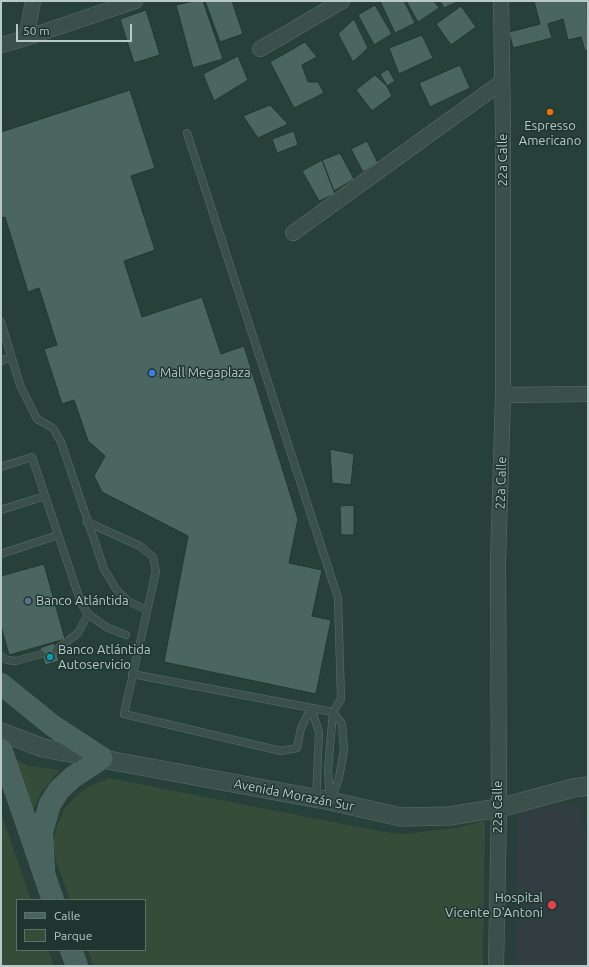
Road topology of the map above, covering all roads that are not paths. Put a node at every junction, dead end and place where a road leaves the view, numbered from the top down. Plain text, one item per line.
1 (33, 1) edge
2 (135, 1) edge
3 (342, 1) edge
4 (501, 1) edge
5 (26, 38) junction
6 (1, 45) edge
7 (260, 49) dead end
8 (502, 82) junction
9 (188, 133) dead end
10 (293, 233) dead end
11 (1, 322) edge
12 (11, 357) junction
13 (1, 361) edge
14 (588, 394) edge
15 (504, 395) junction
16 (1, 467) edge
17 (45, 496) junction
18 (1, 510) edge
19 (87, 522) junction
20 (58, 535) junction
21 (1, 554) edge
22 (147, 610) junction
23 (88, 614) junction
24 (126, 635) dead end
25 (56, 650) dead end
26 (42, 654) dead end
27 (1, 656) edge
28 (132, 674) junction
29 (1, 684) edge
30 (311, 708) junction
31 (334, 712) junction
32 (1, 732) edge
33 (1, 749) edge
34 (102, 758) junction
35 (588, 786) edge
36 (323, 800) junction
37 (499, 808) junction
38 (44, 874) junction
39 (53, 899) edge
40 (71, 951) edge
41 (77, 966) edge
42 (496, 966) edge

1 - 5 street
2 - 5 street
3 - 7 street
4 - 8 street, 22a Calle
5 - 6 street
8 - 10 street
8 - 15 street, 22a Calle
9 - 31 lane
11 - 12 lane
12 - 13 lane
12 - 19 lane
14 - 15 street
15 - 37 street, 22a Calle
16 - 17 lane
17 - 18 lane
17 - 20 lane
19 - 22 lane
19 - 22 lane
20 - 21 lane
20 - 23 lane
22 - 28 lane
23 - 24 lane
23 - 25 lane
26 - 27 lane
28 - 30 lane
28 - 30 lane
29 - 34 main road
30 - 31 lane
30 - 36 lane
31 - 36 lane
31 - 36 lane
32 - 34 street, Avenida Morazán Sur
33 - 38 main road
34 - 36 street, Avenida Morazán Sur
34 - 38 main road
35 - 37 street, Avenida Morazán Sur
36 - 37 street, Avenida Morazán Sur
37 - 42 street, 22a Calle
38 - 39 main road
40 - 41 main road

